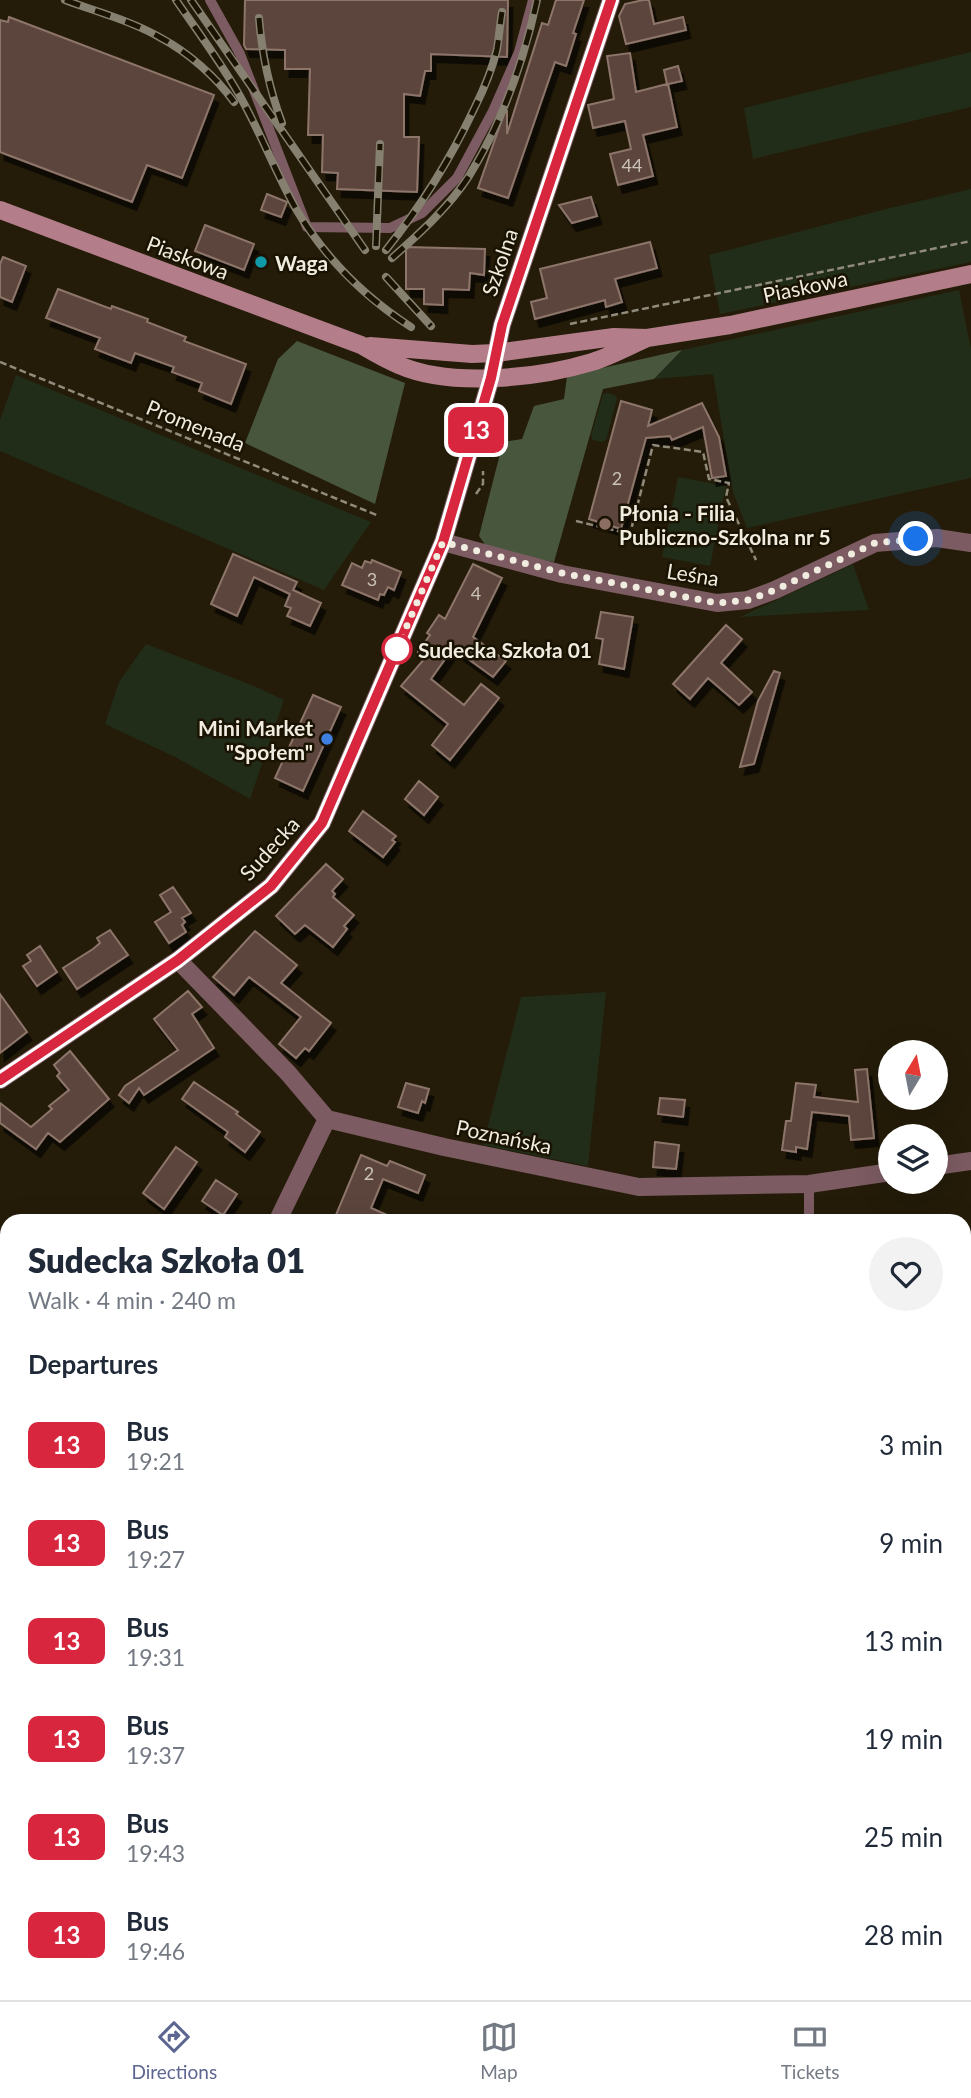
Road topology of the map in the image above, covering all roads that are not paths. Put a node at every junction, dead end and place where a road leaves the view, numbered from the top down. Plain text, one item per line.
1 (210, 0) edge
2 (533, 0) edge
3 (611, 0) edge
4 (0, 210) edge
5 (971, 274) edge
6 (647, 338) junction
7 (361, 345) junction
8 (496, 353) junction
9 (491, 378) junction
10 (443, 542) junction
11 (971, 543) edge
12 (178, 960) junction
13 (0, 1080) edge
14 (327, 1119) junction
15 (971, 1161) edge
16 (948, 1164) edge
17 (878, 1174) edge
18 (809, 1184) junction
19 (281, 1214) edge
20 (809, 1214) edge

1 - 2 lane
3 - 8 street, Szkolna
4 - 7 main road, Piaskowa
5 - 6 main road, Piaskowa
6 - 8 main road, Piaskowa
6 - 9 main road, Piaskowa
7 - 8 main road, Piaskowa
7 - 9 main road, Piaskowa
8 - 9 street, Szkolna
9 - 10 street, Szkolna
10 - 11 street, Leśna
10 - 12 street, Sudecka
12 - 13 street, Sudecka
12 - 14 street
14 - 18 street, Poznańska
14 - 19 street
15 - 16 street
17 - 18 street, Poznańska
18 - 20 lane

